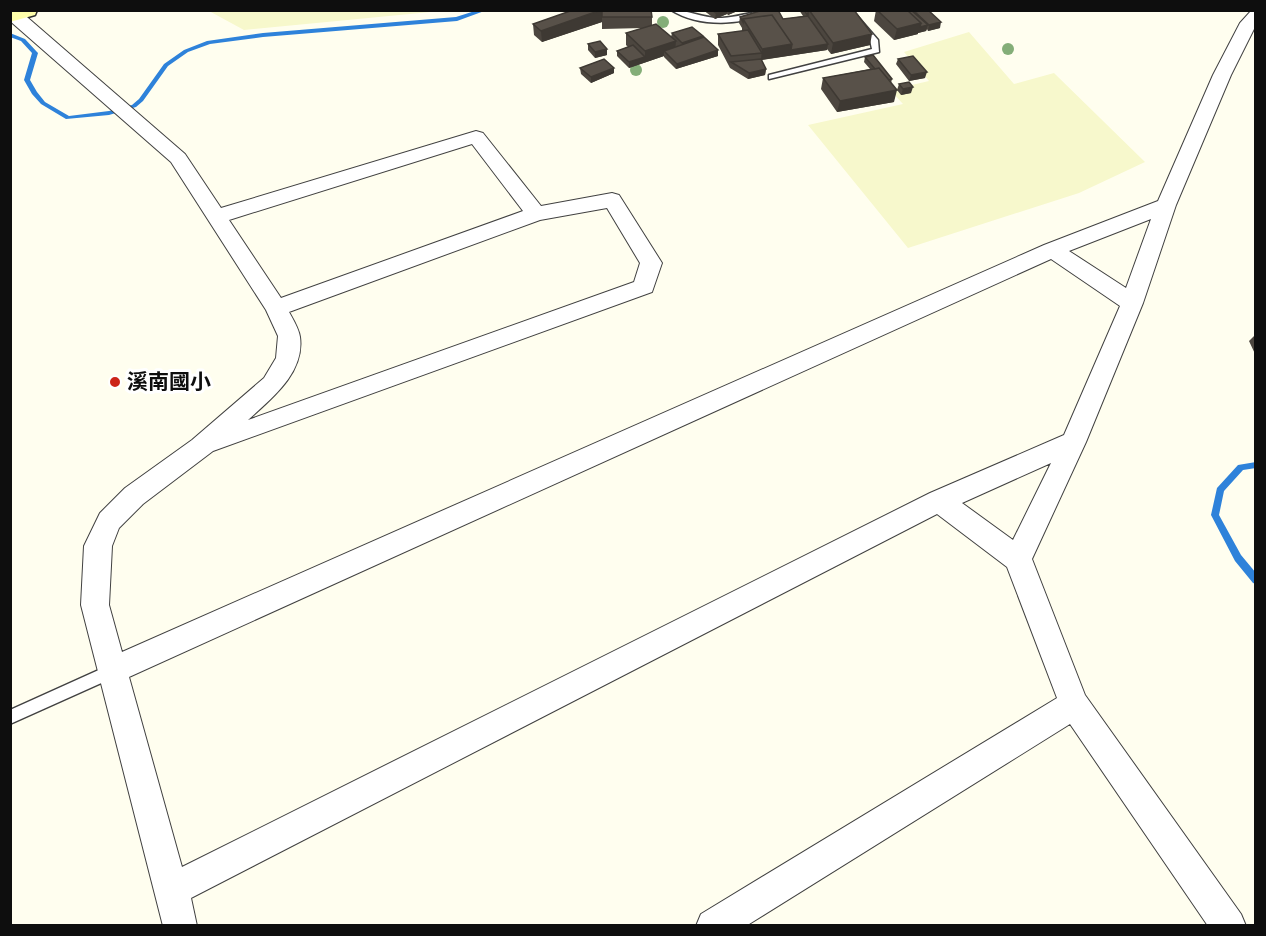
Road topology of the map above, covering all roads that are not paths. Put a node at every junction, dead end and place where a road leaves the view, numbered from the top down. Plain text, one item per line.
1 (675, 10) edge
2 (770, 10) edge
3 (847, 10) edge
4 (17, 14) edge
5 (1256, 16) edge
6 (772, 76) dead end
7 (1166, 205) junction
8 (536, 214) junction
9 (216, 217) junction
10 (1052, 250) junction
11 (1132, 303) junction
12 (276, 308) junction
13 (1074, 442) junction
14 (201, 447) junction
15 (939, 501) junction
16 (1018, 559) junction
17 (113, 670) junction
18 (1074, 704) junction
19 (10, 717) edge
20 (172, 890) junction
21 (180, 926) edge
22 (713, 926) edge
23 (1229, 926) edge

1 - 2 lane
3 - 6 lane
4 - 9 street
5 - 7 street
7 - 10 street
7 - 11 street
8 - 9 street
8 - 12 street
8 - 14 street
9 - 12 street
10 - 11 street
10 - 17 street
11 - 13 street
12 - 14 street
13 - 15 street
13 - 16 street
14 - 17 street
15 - 16 street
15 - 20 street
16 - 18 street
17 - 19 lane
17 - 20 street
18 - 22 street
18 - 23 street
20 - 21 street

